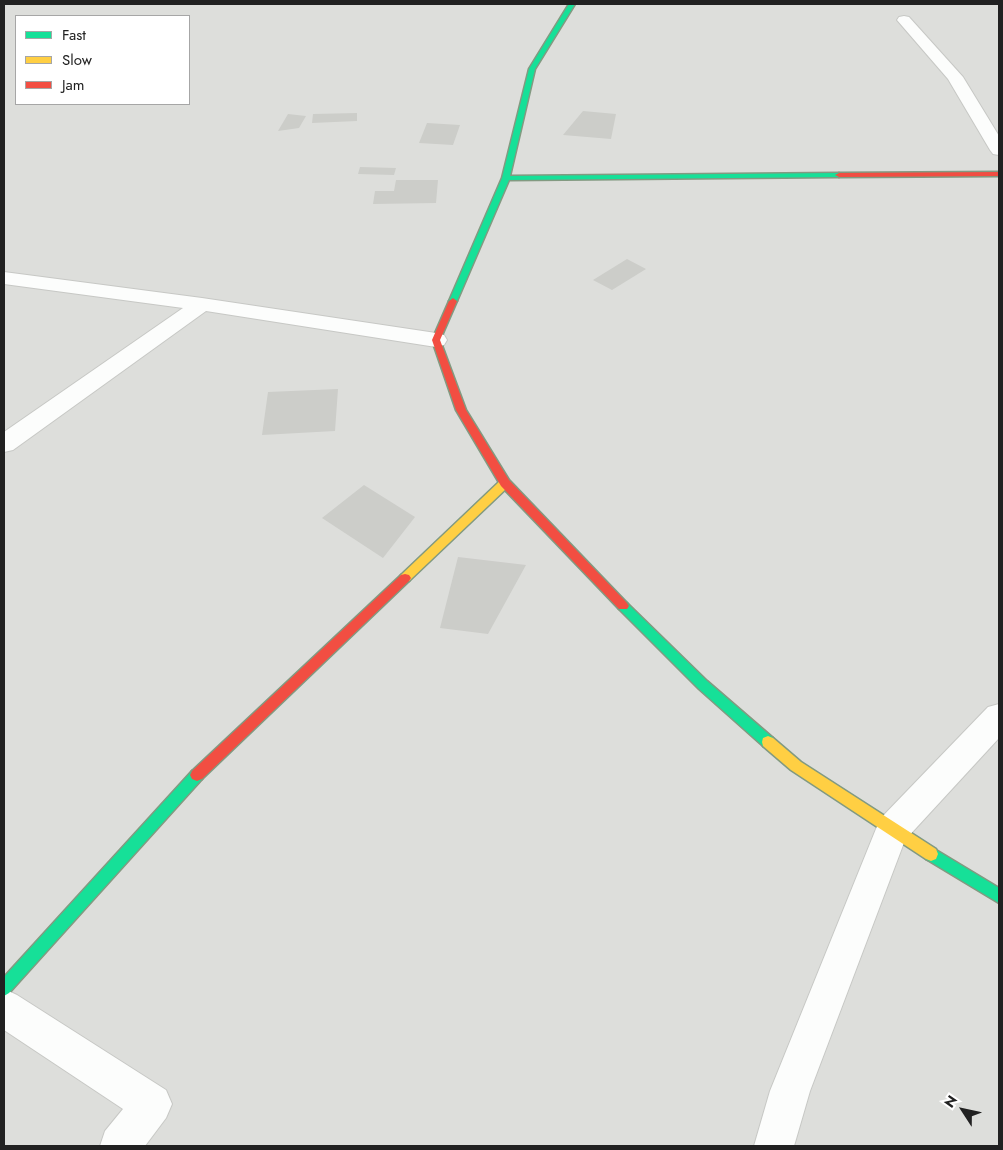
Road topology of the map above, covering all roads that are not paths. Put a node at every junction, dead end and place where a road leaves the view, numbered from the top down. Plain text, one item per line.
1 (572, 4) edge
2 (904, 20) dead end
3 (999, 150) edge
4 (999, 174) edge
5 (506, 178) junction
6 (4, 278) edge
7 (202, 304) junction
8 (436, 340) junction
9 (4, 444) edge
10 (505, 483) junction
11 (999, 717) edge
12 (892, 830) junction
13 (999, 896) edge
14 (4, 988) edge
15 (4, 1008) edge
16 (120, 1146) edge
17 (774, 1146) edge

1 - 5 street
2 - 3 street
4 - 5 street
5 - 8 street
6 - 7 street
7 - 8 street
7 - 9 street
8 - 10 street
10 - 12 street
10 - 14 street
11 - 12 street
12 - 13 street
12 - 17 street
15 - 16 street

